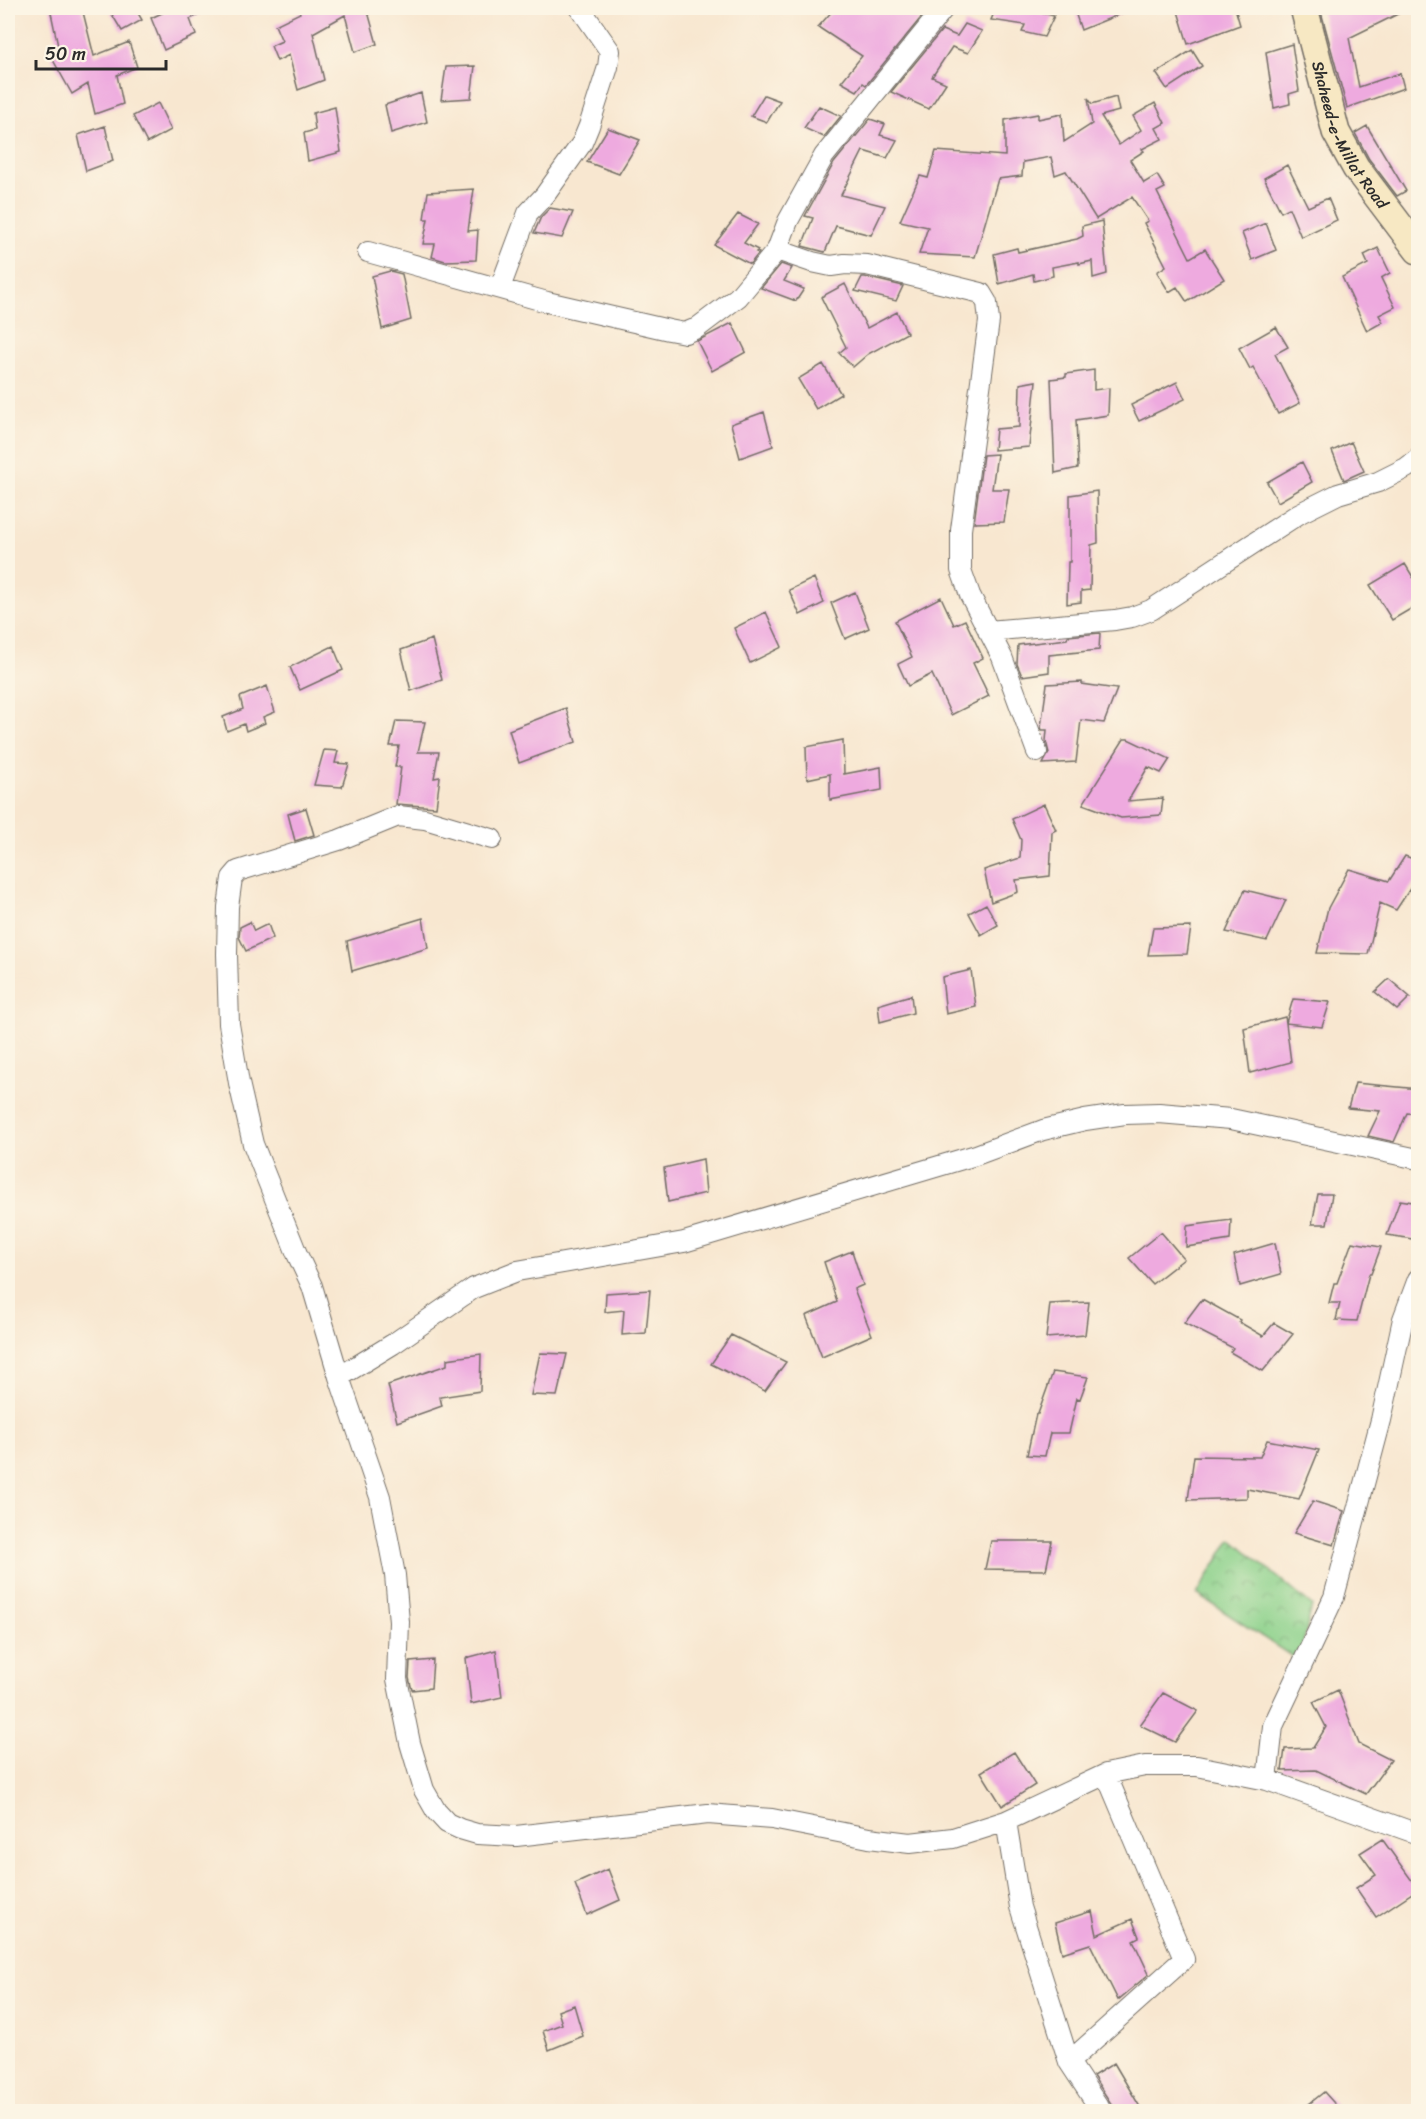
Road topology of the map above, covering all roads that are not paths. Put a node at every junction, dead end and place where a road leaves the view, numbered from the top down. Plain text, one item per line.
1 (580, 8) edge
2 (944, 8) edge
3 (1304, 8) edge
4 (777, 250) junction
5 (1419, 250) edge
6 (368, 252) dead end
7 (500, 288) junction
8 (1419, 459) edge
9 (988, 631) junction
10 (1037, 752) dead end
11 (492, 839) dead end
12 (1419, 1159) edge
13 (1419, 1279) edge
14 (339, 1377) junction
15 (1106, 1774) junction
16 (1267, 1780) junction
17 (1006, 1821) junction
18 (1419, 1834) edge
19 (1069, 2062) junction
20 (1102, 2112) edge

1 - 7 street
2 - 4 street
3 - 5 main road, Shaheed-e-Millat Road
4 - 7 street
4 - 9 street
6 - 7 street
8 - 9 street
9 - 10 street
11 - 14 street
12 - 14 street
13 - 16 street
14 - 17 street
15 - 16 street
15 - 17 street
15 - 19 street
16 - 18 street
17 - 19 street
19 - 20 street

